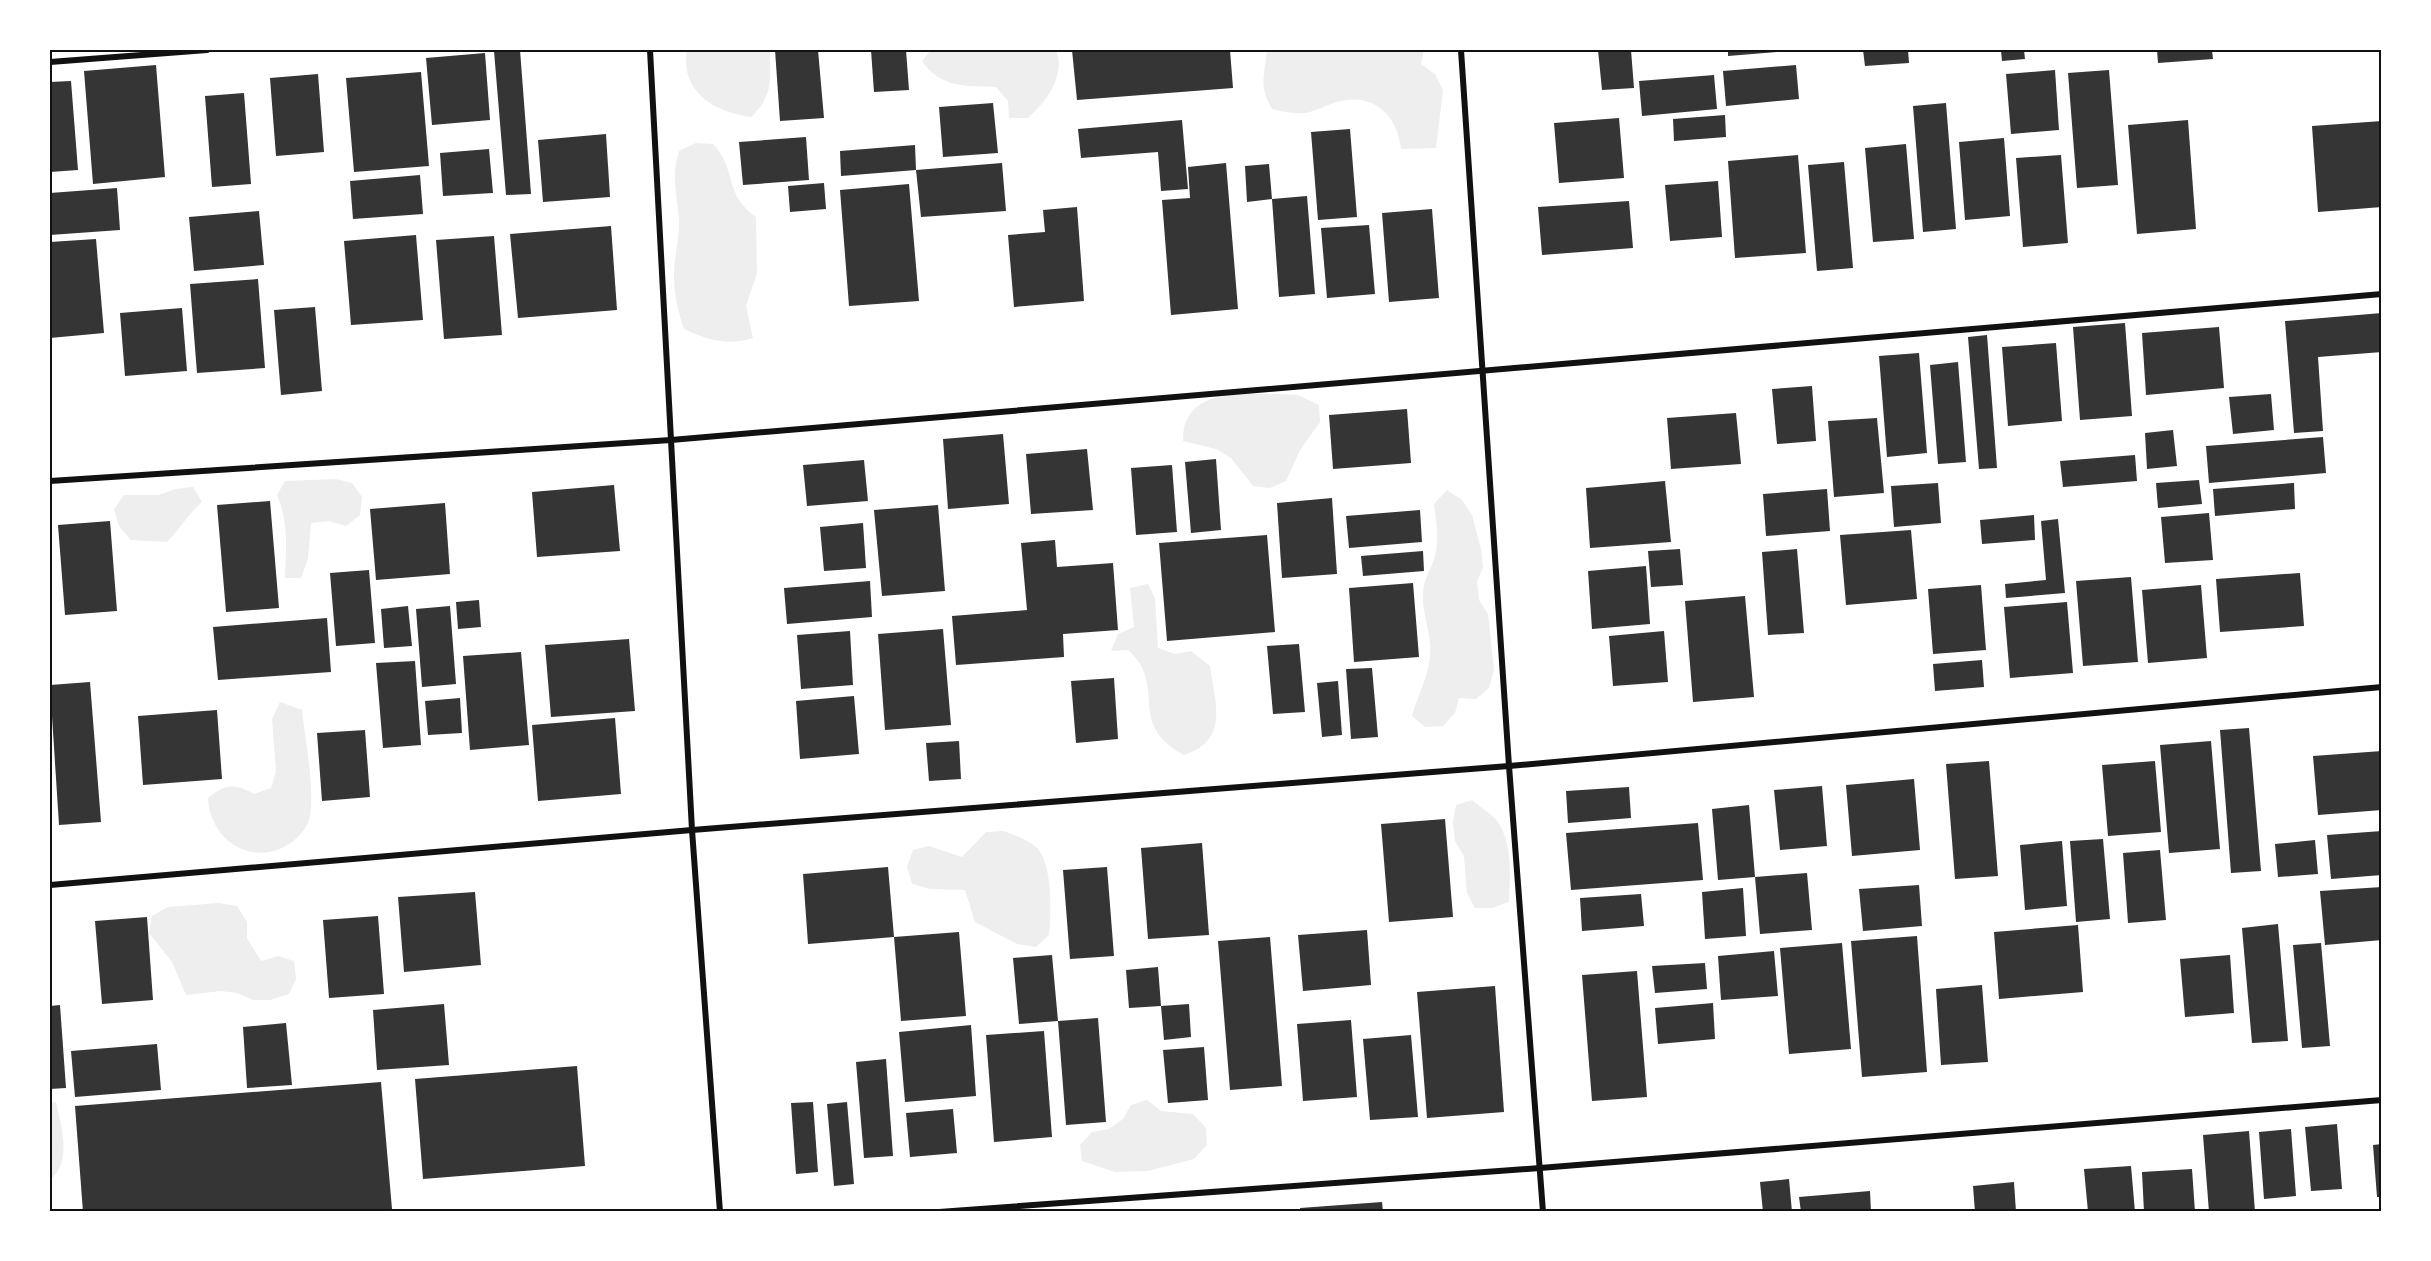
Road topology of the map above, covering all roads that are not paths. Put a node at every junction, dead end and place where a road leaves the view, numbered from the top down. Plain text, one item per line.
1 (207, 50) edge
2 (650, 50) edge
3 (1461, 50) edge
4 (50, 62) edge
5 (2382, 294) edge
6 (1482, 371) junction
7 (671, 440) junction
8 (50, 481) edge
9 (2382, 687) edge
10 (1509, 766) junction
11 (692, 830) junction
12 (50, 885) edge
13 (2382, 1100) edge
14 (1540, 1168) junction
15 (720, 1212) edge
16 (939, 1212) edge
17 (1543, 1212) edge

1 - 4 street
2 - 7 street
3 - 6 street
5 - 6 street
6 - 7 street
6 - 10 street
7 - 8 street
7 - 11 street
9 - 10 street
10 - 11 street
10 - 14 street
11 - 12 street
11 - 15 street
13 - 14 street
14 - 16 street
14 - 17 street

